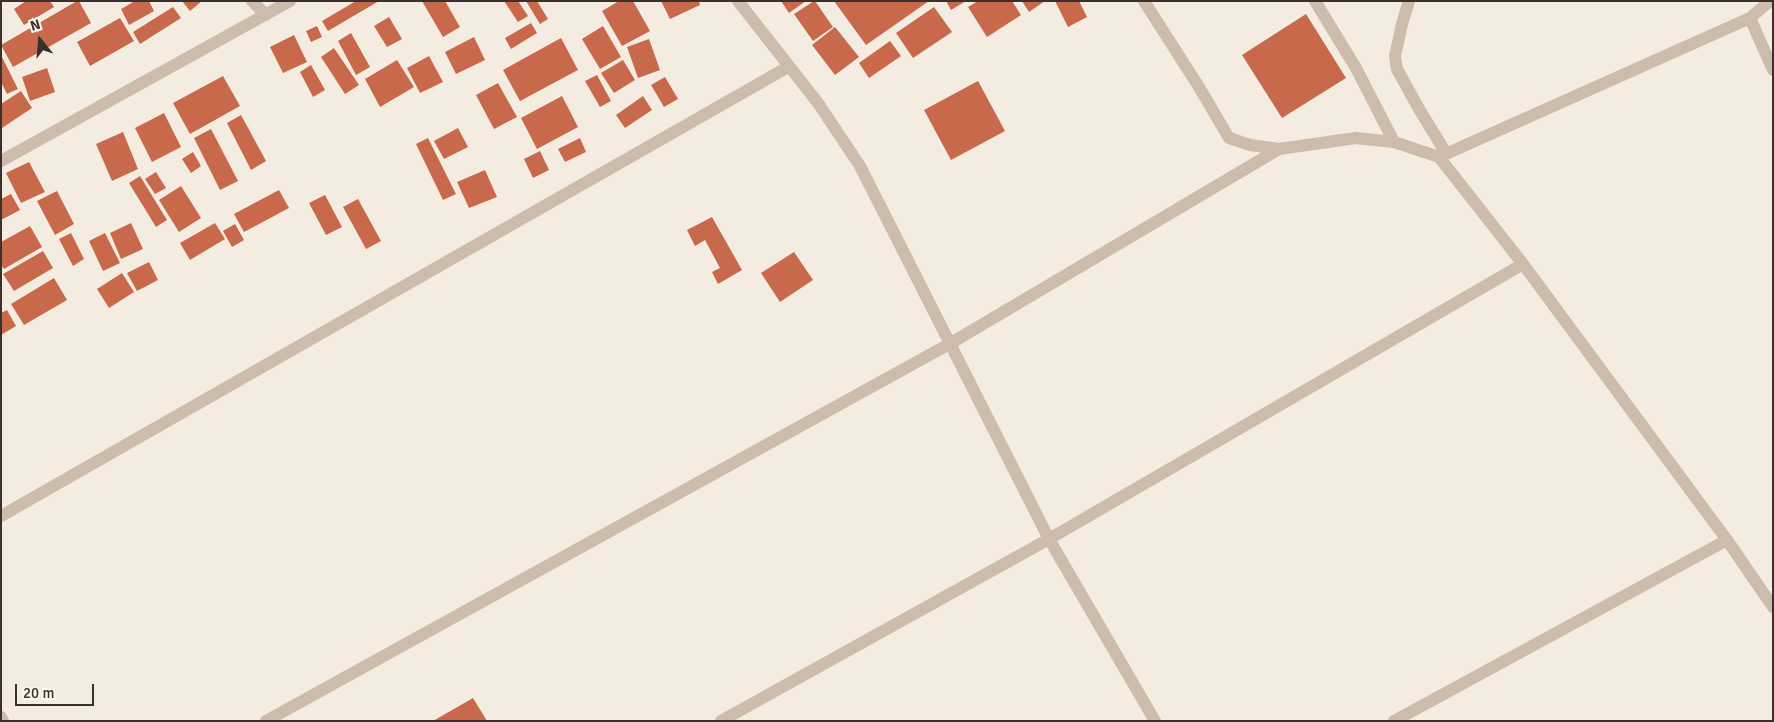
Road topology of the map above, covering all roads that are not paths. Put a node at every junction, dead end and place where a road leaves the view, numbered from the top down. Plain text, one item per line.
1 (252, 1) edge
2 (290, 1) edge
3 (738, 1) edge
4 (1144, 1) edge
5 (1315, 1) edge
6 (1409, 1) edge
7 (1770, 1) edge
8 (266, 15) junction
9 (1750, 18) junction
10 (788, 67) junction
11 (1773, 70) edge
12 (1394, 142) junction
13 (1279, 149) junction
14 (1443, 155) junction
15 (1, 160) edge
16 (1523, 264) junction
17 (951, 343) junction
18 (1, 516) edge
19 (1048, 539) junction
20 (1727, 540) junction
21 (1773, 607) edge
22 (1, 718) edge
23 (3, 721) edge
24 (266, 721) edge
25 (721, 721) edge
26 (1155, 721) edge
27 (1394, 721) edge

1 - 8 street
2 - 8 street
3 - 10 street
4 - 13 street
5 - 12 street
6 - 14 street
7 - 9 street
8 - 15 street
9 - 11 street
9 - 14 street
10 - 17 street
10 - 18 street
12 - 13 street
12 - 14 street
13 - 17 street
14 - 16 street
16 - 19 street
16 - 20 street
17 - 19 street
17 - 24 street
19 - 25 street
19 - 26 street
20 - 21 street
20 - 27 street
22 - 23 street

